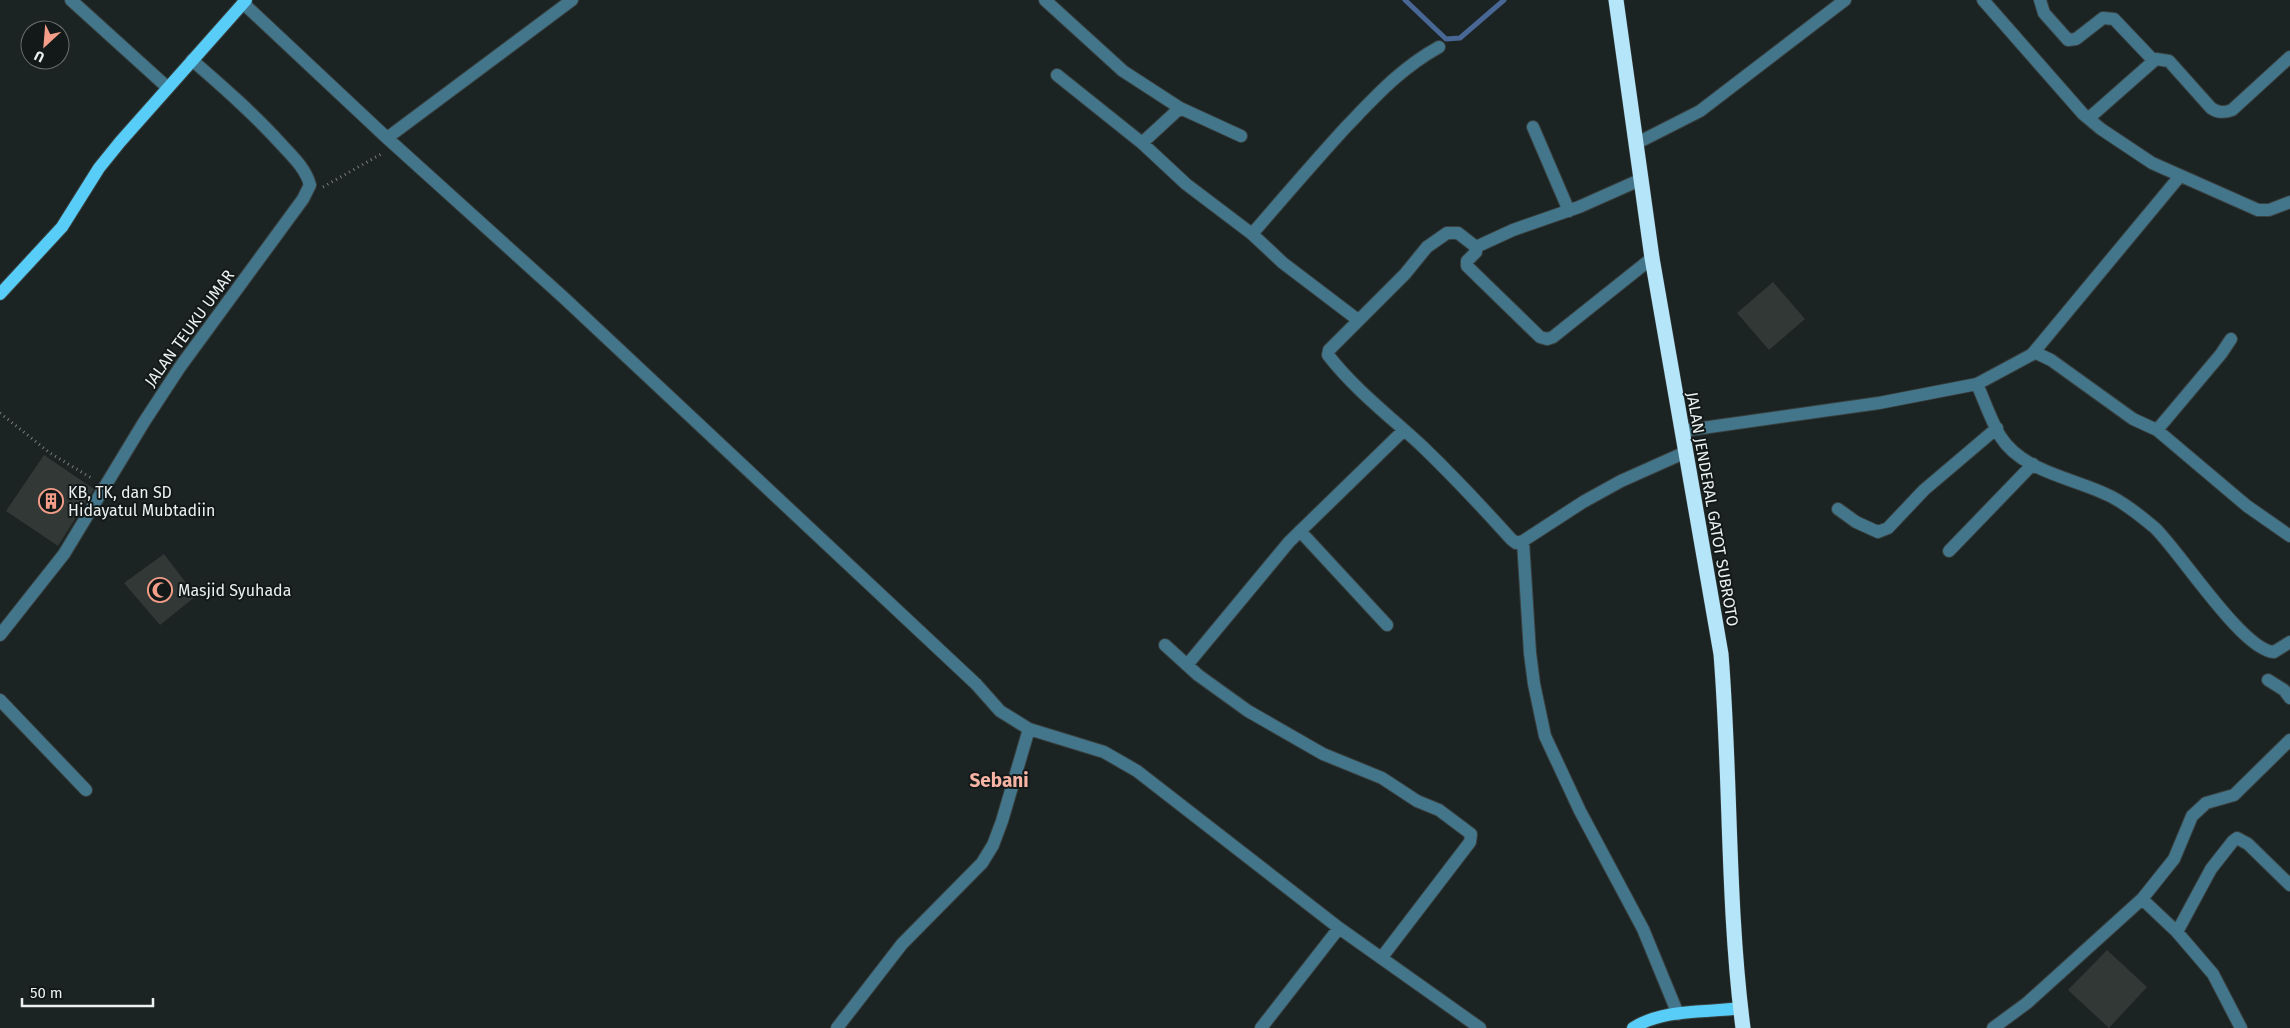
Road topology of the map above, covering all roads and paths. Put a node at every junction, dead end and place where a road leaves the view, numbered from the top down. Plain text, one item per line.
1 (71, 0) edge
2 (572, 0) edge
3 (1045, 0) edge
4 (1616, 0) edge
5 (1845, 0) edge
6 (1983, 0) edge
7 (2040, 0) edge
8 (245, 2) edge
9 (1439, 47) dead end
10 (2290, 57) edge
11 (192, 60) junction
12 (2153, 60) junction
13 (1057, 75) dead end
14 (167, 87) junction
15 (1180, 108) junction
16 (2089, 118) junction
17 (1533, 127) dead end
18 (1241, 136) dead end
19 (391, 142) junction
20 (1142, 143) junction
21 (1637, 143) junction
22 (2180, 176) junction
23 (1642, 179) junction
24 (303, 199) junction
25 (2290, 202) edge
26 (1569, 211) junction
27 (1252, 234) junction
28 (1476, 247) junction
29 (1652, 258) junction
30 (0, 294) edge
31 (1358, 320) junction
32 (2230, 339) dead end
33 (2034, 352) junction
34 (1977, 384) junction
35 (0, 413) edge
36 (1997, 428) junction
37 (2158, 430) junction
38 (1403, 431) junction
39 (1681, 432) junction
40 (1686, 452) junction
41 (2033, 464) junction
42 (104, 487) junction
43 (1838, 510) dead end
44 (1300, 531) junction
45 (2290, 536) edge
46 (1523, 541) junction
47 (1950, 551) dead end
48 (1387, 626) dead end
49 (0, 635) edge
50 (2290, 642) edge
51 (1165, 645) dead end
52 (1186, 665) junction
53 (2268, 680) dead end
54 (2290, 698) edge
55 (0, 700) edge
56 (1029, 729) junction
57 (2290, 740) edge
58 (86, 790) dead end
59 (2290, 885) edge
60 (2142, 899) junction
61 (1339, 928) junction
62 (2177, 932) junction
63 (1382, 957) junction
64 (1741, 1008) junction
65 (1678, 1014) junction
66 (837, 1028) edge
67 (1261, 1028) edge
68 (1480, 1028) edge
69 (1633, 1028) edge
70 (1744, 1028) edge
71 (1993, 1028) edge
72 (2241, 1028) edge

1 - 14 street
2 - 19 street
3 - 15 street
4 - 21 highway, JALAN JENDERAL GATOT SUBROTO
5 - 21 street
6 - 16 street
7 - 12 street
8 - 11 main road
8 - 19 street
9 - 27 street
10 - 12 street
11 - 14 main road
11 - 24 street, JALAN TEUKU UMAR
12 - 16 street
13 - 20 street
14 - 30 main road
15 - 18 street
15 - 20 street
16 - 22 street
17 - 26 street
19 - 24 path
19 - 56 street
20 - 27 street
21 - 23 highway, JALAN JENDERAL GATOT SUBROTO
22 - 25 street
22 - 33 street
23 - 26 street
23 - 29 highway, JALAN JENDERAL GATOT SUBROTO
24 - 42 street, JALAN TEUKU UMAR
26 - 28 street
27 - 31 street
28 - 29 street
28 - 31 street
29 - 39 highway, JALAN JENDERAL GATOT SUBROTO
31 - 38 street
32 - 37 street
33 - 34 street
33 - 37 street
34 - 36 street
34 - 39 street
35 - 42 path
36 - 41 street
36 - 43 street
37 - 45 street
38 - 44 street
38 - 46 street
39 - 40 highway, JALAN JENDERAL GATOT SUBROTO
40 - 46 street
40 - 64 highway, JALAN JENDERAL GATOT SUBROTO
41 - 47 street
41 - 50 street
42 - 49 street, JALAN TEUKU UMAR
44 - 48 street
44 - 52 street
46 - 65 street
51 - 52 street
52 - 63 street
53 - 54 street
55 - 58 street
56 - 61 street
56 - 66 street
57 - 60 street
59 - 62 street
60 - 62 street
60 - 71 street
61 - 63 street
61 - 67 street
62 - 72 street
63 - 68 street
64 - 65 main road
64 - 70 highway, JALAN JENDERAL GATOT SUBROTO
65 - 69 main road

